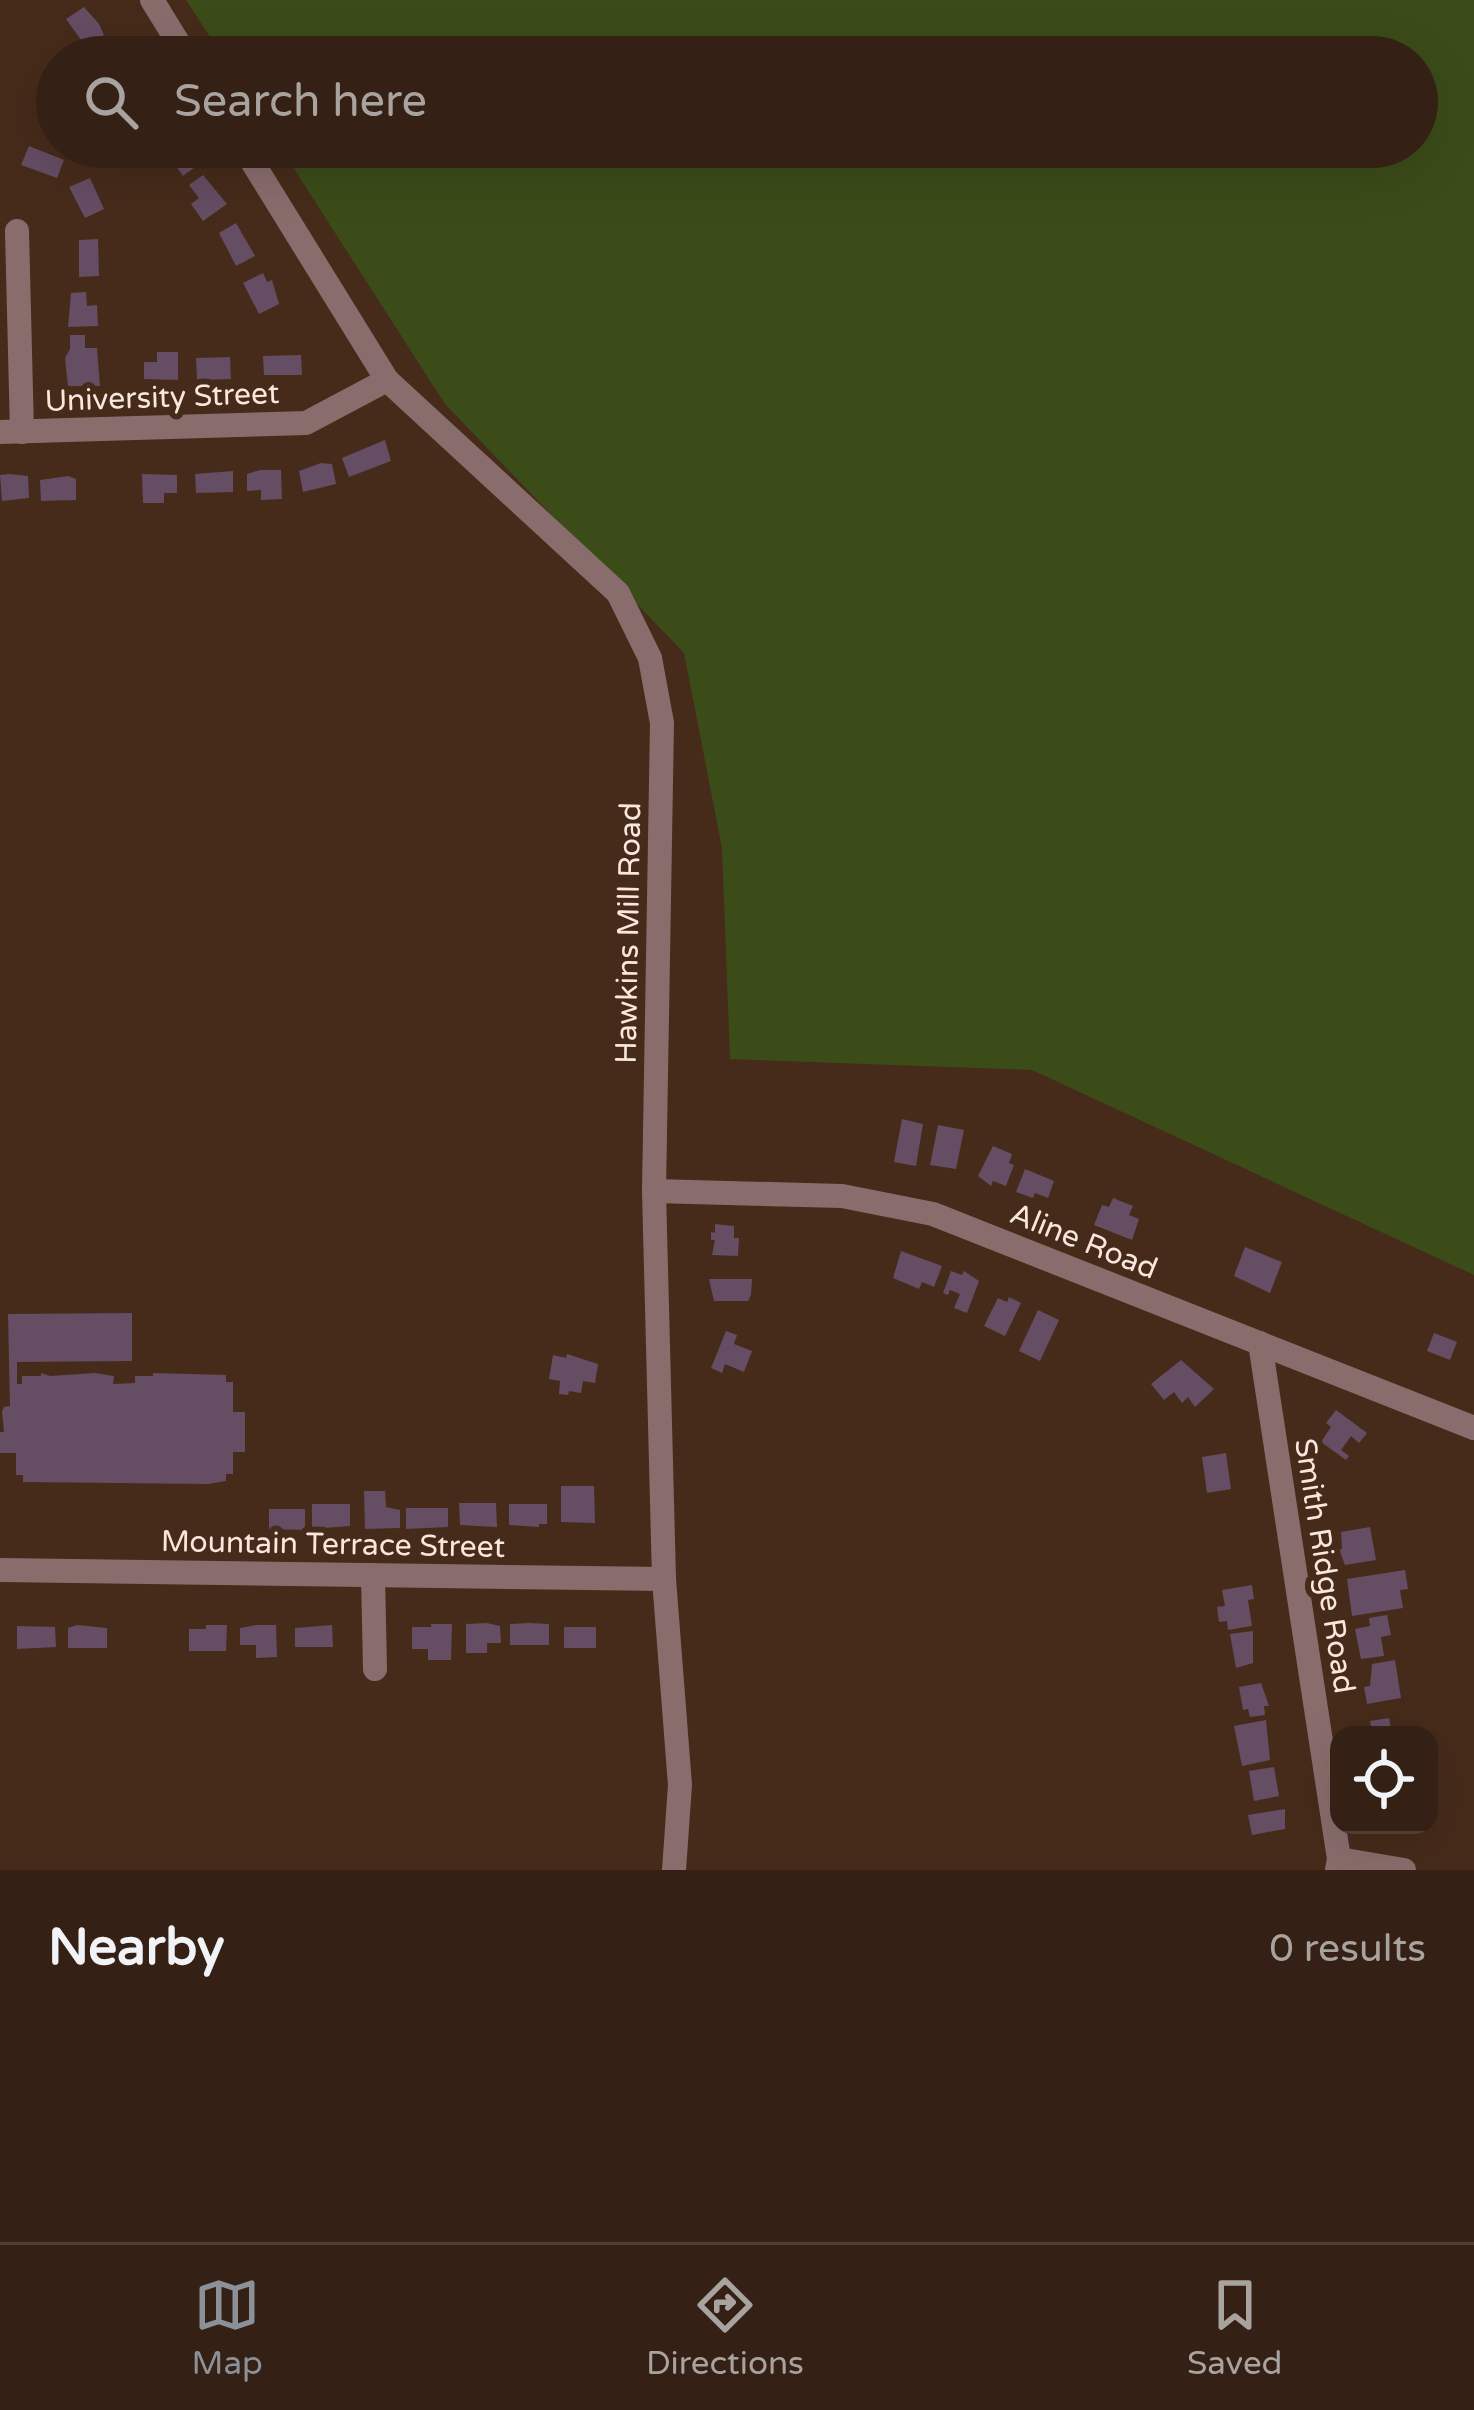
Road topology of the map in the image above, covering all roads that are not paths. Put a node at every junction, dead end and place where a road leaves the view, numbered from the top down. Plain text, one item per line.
1 (152, 0) edge
2 (174, 36) edge
3 (256, 168) edge
4 (17, 231) dead end
5 (387, 380) junction
6 (11, 432) edge
7 (654, 1191) junction
8 (1260, 1343) junction
9 (1474, 1428) edge
10 (0, 1570) edge
11 (373, 1575) junction
12 (664, 1579) junction
13 (375, 1669) dead end
14 (1338, 1864) edge
15 (674, 1870) edge
16 (1404, 1870) edge

1 - 2 street
3 - 5 street, Hawkins Mill Road
4 - 6 street
5 - 6 street, University Street
5 - 7 street, Hawkins Mill Road
7 - 8 street, Aline Road
7 - 12 street, Hawkins Mill Road
8 - 9 street, Aline Road
8 - 14 street, Smith Ridge Road
10 - 11 street, Mountain Terrace Street
11 - 12 street, Mountain Terrace Street
11 - 13 street
12 - 15 street, Hawkins Mill Road
14 - 16 street

